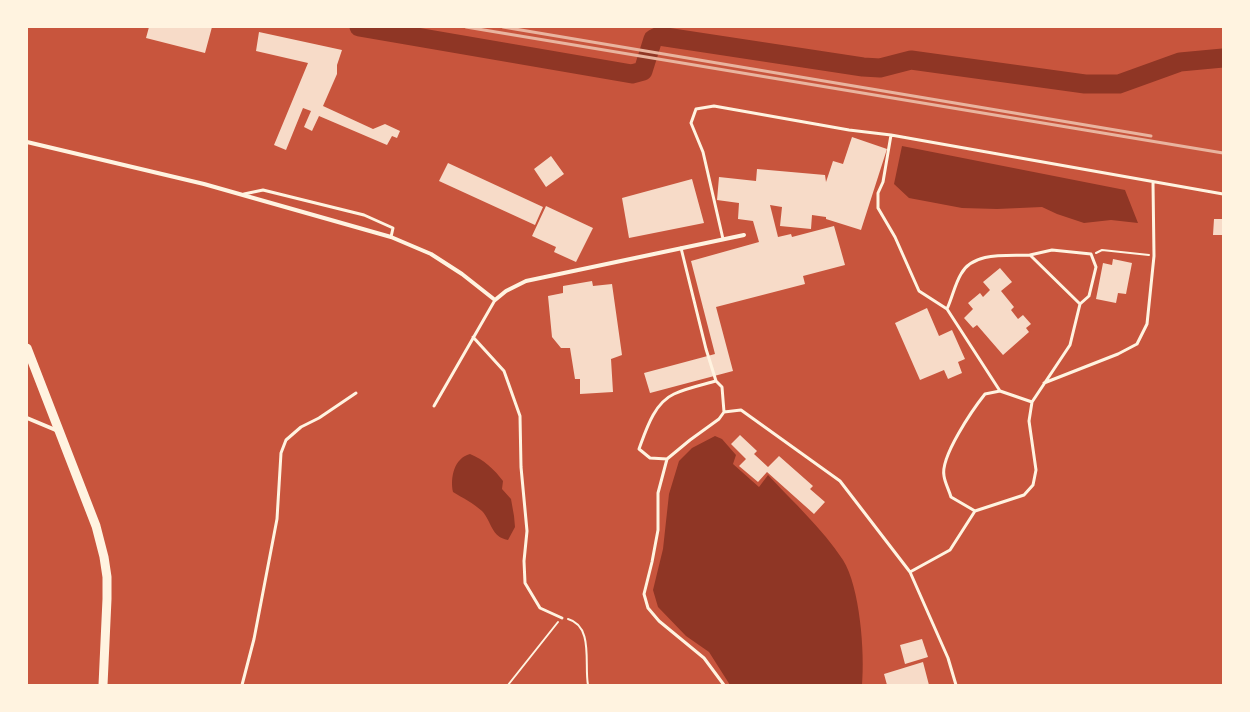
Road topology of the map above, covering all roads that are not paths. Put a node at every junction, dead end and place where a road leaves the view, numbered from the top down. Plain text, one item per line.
1 (891, 135) junction
2 (27, 142) edge
3 (1153, 183) junction
4 (1223, 194) edge
5 (242, 195) junction
6 (744, 235) dead end
7 (391, 237) junction
8 (723, 239) junction
9 (681, 248) junction
10 (1030, 255) junction
11 (494, 300) junction
12 (1080, 304) junction
13 (947, 309) junction
14 (473, 337) junction
15 (27, 348) edge
16 (716, 381) junction
17 (1044, 383) junction
18 (1000, 391) junction
19 (356, 393) dead end
20 (1032, 402) junction
21 (434, 406) dead end
22 (724, 412) junction
23 (27, 418) edge
24 (60, 432) junction
25 (667, 460) junction
26 (975, 510) junction
27 (910, 572) junction
28 (562, 618) road end
29 (103, 685) edge
30 (242, 685) edge
31 (724, 685) edge
32 (956, 685) edge

1 - 3 lane
1 - 8 lane
1 - 13 lane
2 - 5 street
3 - 4 lane
3 - 17 lane
5 - 7 street
5 - 7 lane
6 - 8 street
7 - 11 street
8 - 9 street
9 - 11 street
9 - 16 lane
10 - 12 lane
10 - 12 lane
10 - 13 lane
11 - 14 lane
12 - 17 lane
13 - 18 lane
14 - 21 lane
14 - 28 lane
15 - 24 main road
16 - 22 lane
16 - 25 lane
17 - 20 lane
18 - 20 lane
18 - 26 lane
19 - 30 lane
20 - 26 lane
22 - 25 lane
22 - 27 lane
23 - 24 street
24 - 29 main road
25 - 31 lane
26 - 27 lane
27 - 32 lane

